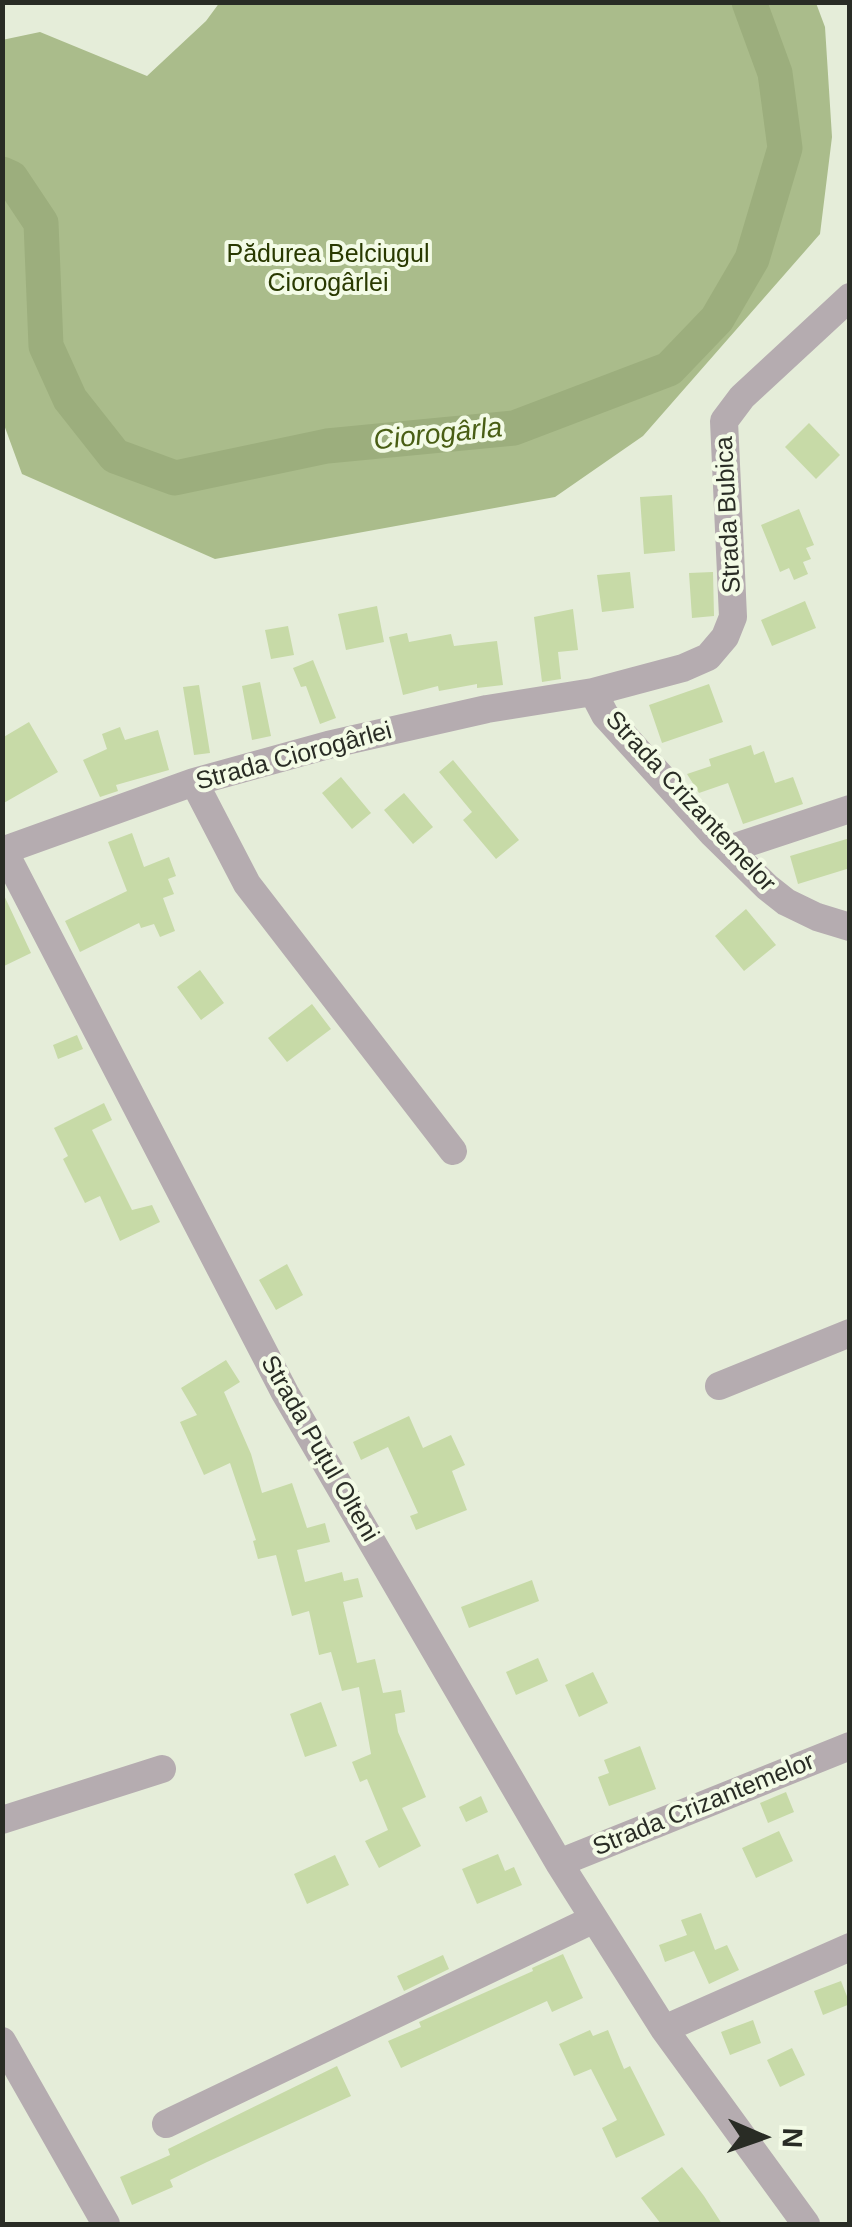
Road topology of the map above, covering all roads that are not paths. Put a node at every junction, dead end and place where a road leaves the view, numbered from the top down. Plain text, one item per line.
1 (850, 297) edge
2 (593, 692) junction
3 (194, 782) junction
4 (850, 809) edge
5 (729, 849) junction
6 (3, 851) edge
7 (850, 926) edge
8 (453, 1151) dead end
9 (850, 1333) edge
10 (719, 1386) dead end
11 (850, 1746) edge
12 (162, 1769) dead end
13 (2, 1820) edge
14 (560, 1864) junction
15 (594, 1918) junction
16 (850, 1948) edge
17 (664, 2029) junction
18 (2, 2042) edge
19 (166, 2124) dead end
20 (106, 2224) edge
21 (806, 2224) edge

1 - 2 street, Strada Bubica
2 - 3 street, Strada Ciorogârlei
2 - 5 street, Strada Crizantemelor
3 - 6 street, Strada Ciorogârlei
3 - 8 street
4 - 5 street
5 - 7 street, Strada Crizantemelor
6 - 14 street, Strada Puțul Olteni
9 - 10 street
11 - 14 street, Strada Crizantemelor
12 - 13 street
14 - 15 street, Strada Puțul Olteni
15 - 17 street, Strada Puțul Olteni
15 - 19 street
16 - 17 street
17 - 21 street, Strada Puțul Olteni
18 - 20 street

